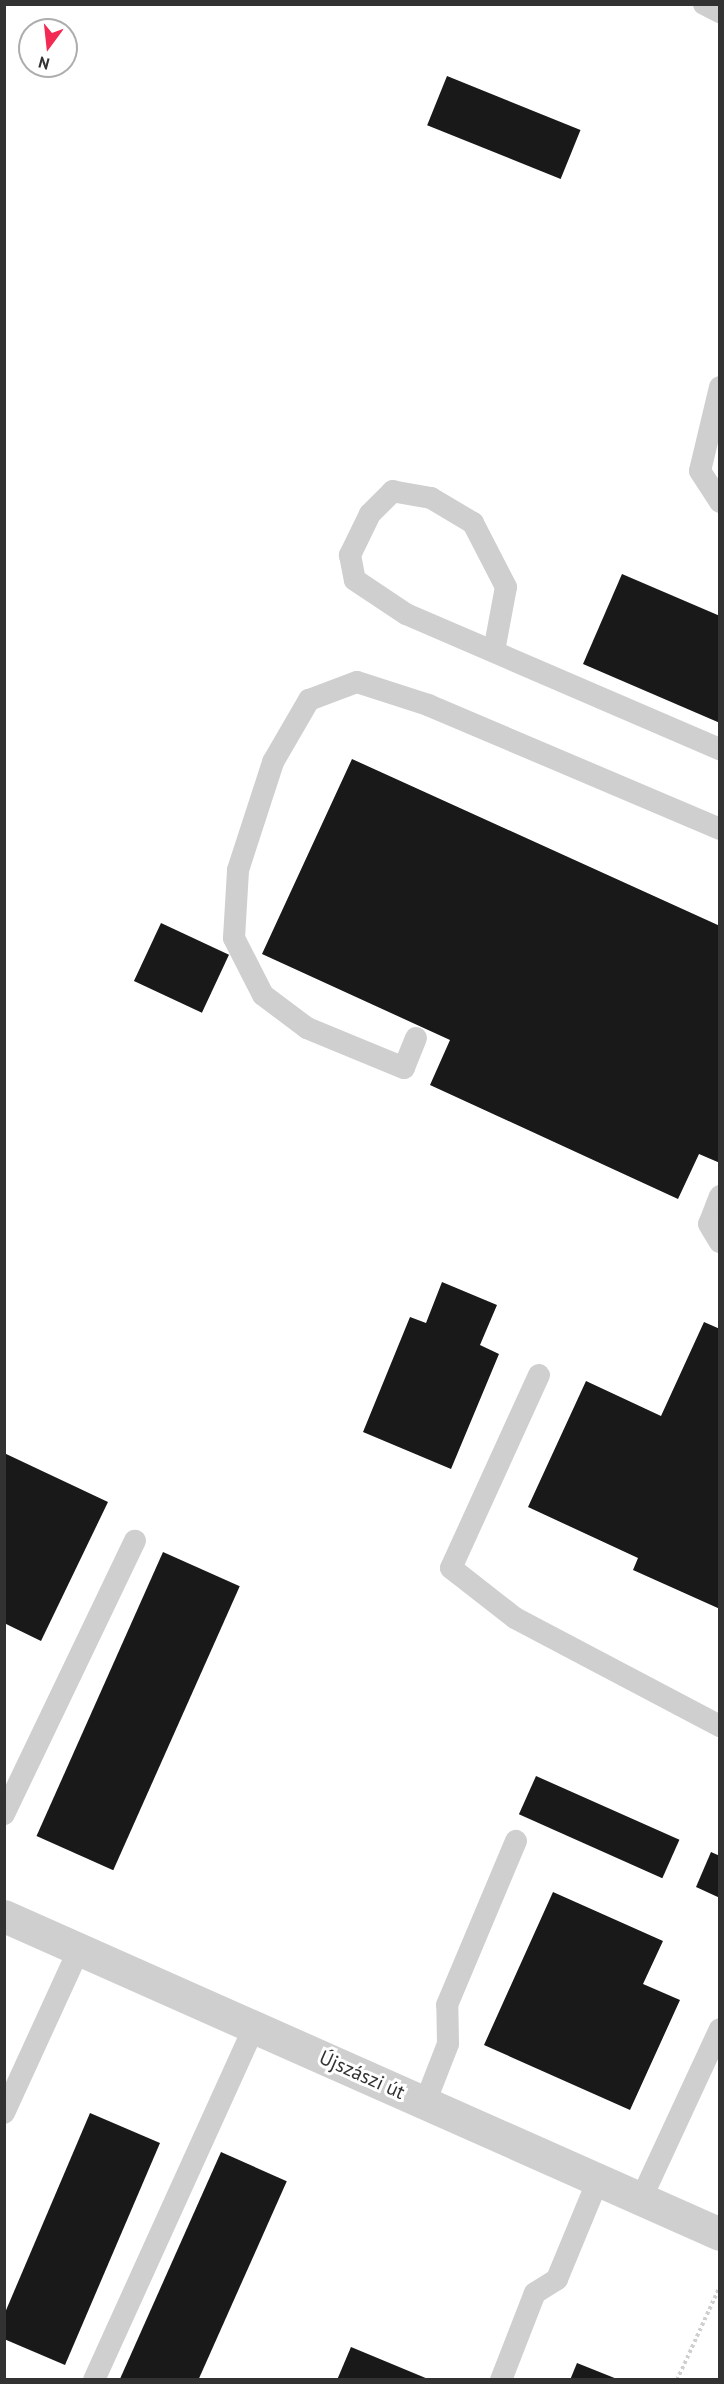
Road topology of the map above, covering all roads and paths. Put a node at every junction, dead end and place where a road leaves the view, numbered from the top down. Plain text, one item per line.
1 (704, 4) edge
2 (720, 12) edge
3 (720, 387) edge
4 (720, 502) edge
5 (494, 651) junction
6 (720, 749) edge
7 (720, 829) edge
8 (416, 1038) dead end
9 (720, 1196) edge
10 (720, 1242) edge
11 (539, 1375) dead end
12 (135, 1541) dead end
13 (720, 1726) edge
14 (4, 1814) edge
15 (516, 1841) dead end
16 (4, 1916) edge
17 (79, 1949) junction
18 (254, 2027) junction
19 (720, 2029) edge
20 (425, 2103) junction
21 (4, 2113) edge
22 (598, 2180) junction
23 (641, 2199) junction
24 (720, 2234) edge
25 (720, 2286) edge
26 (94, 2379) edge
27 (501, 2379) edge
28 (677, 2379) edge

1 - 2 lane
3 - 4 lane
5 - 5 lane
5 - 6 lane
7 - 8 lane
9 - 10 lane
11 - 13 lane
12 - 14 lane
15 - 20 lane
16 - 17 street, Újszászi út
17 - 18 street, Újszászi út
17 - 21 lane
18 - 20 street, Újszászi út
18 - 26 lane
19 - 23 lane
20 - 22 street, Újszászi út
22 - 23 street, Újszászi út
22 - 27 lane
23 - 24 street, Újszászi út
25 - 28 path

